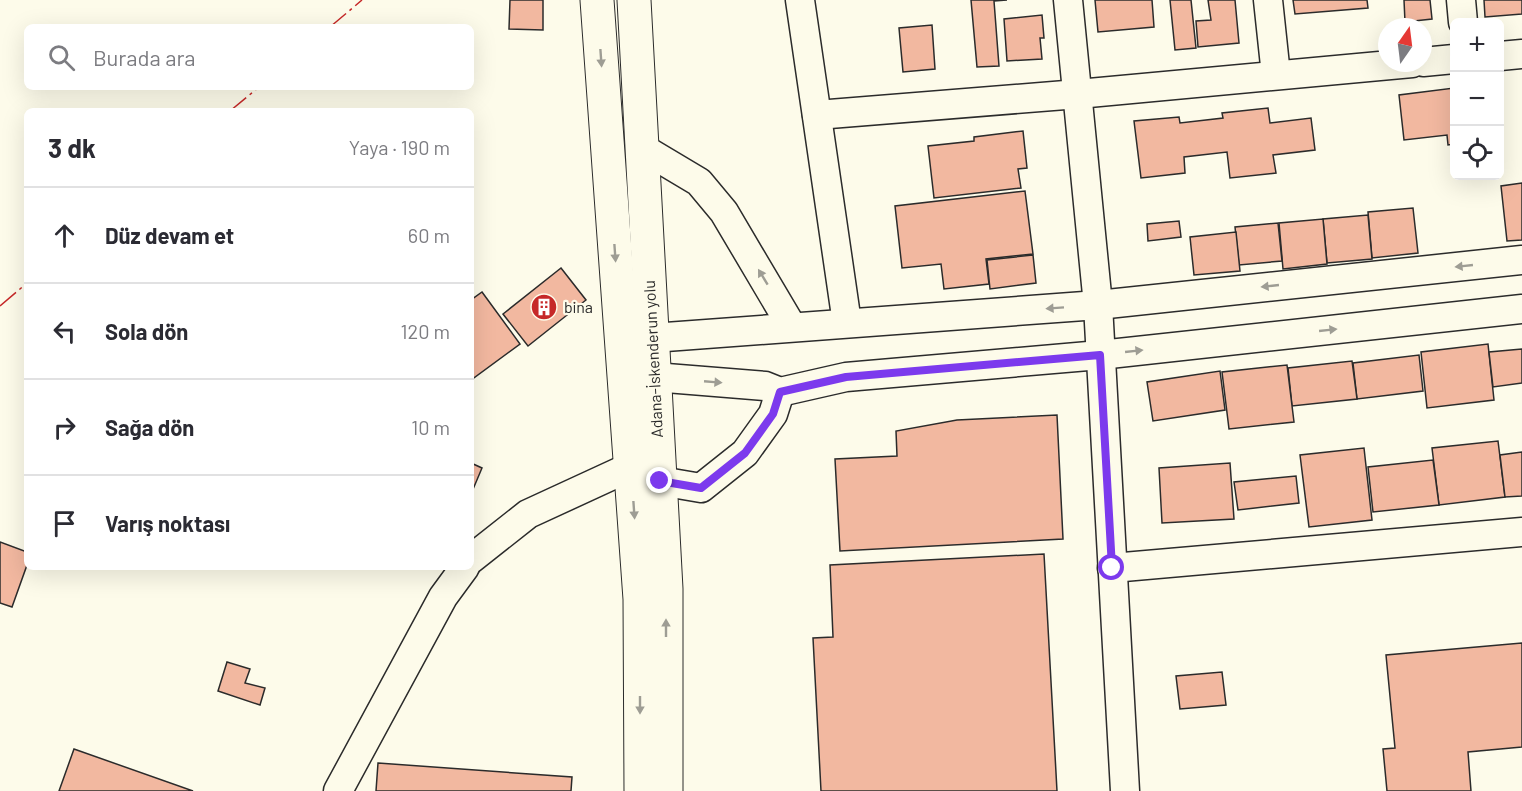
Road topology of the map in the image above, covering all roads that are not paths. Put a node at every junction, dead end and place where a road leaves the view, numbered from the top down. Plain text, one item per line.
1 (800, 0) edge
2 (1068, 0) edge
3 (1268, 0) edge
4 (1461, 0) edge
5 (640, 3) edge
6 (598, 5) edge
7 (1463, 18) edge
8 (1522, 54) edge
9 (1504, 56) edge
10 (1450, 59) edge
11 (1432, 61) edge
12 (1378, 66) edge
13 (1276, 75) junction
14 (1078, 94) junction
15 (817, 115) junction
16 (642, 148) junction
17 (1522, 260) edge
18 (1098, 305) junction
19 (1522, 309) edge
20 (847, 323) junction
21 (792, 327) junction
22 (652, 338) junction
23 (1100, 355) junction
24 (654, 377) junction
25 (780, 392) junction
26 (630, 467) junction
27 (660, 481) junction
28 (1522, 532) edge
29 (474, 557) edge
30 (1112, 568) junction
31 (463, 570) edge
32 (338, 791) edge
33 (641, 791) edge
34 (666, 791) edge
35 (1125, 791) edge

1 - 15 street
2 - 14 street
3 - 13 street
4 - 7 street
5 - 6 street
5 - 16 highway, Adana-İskenderun yolu
6 -> 26 highway
8 - 9 street
10 - 11 street
12 - 13 street
13 - 14 street
14 - 15 street
14 - 18 street
15 - 20 street
21 -> 16 street
16 - 22 highway, Adana-İskenderun yolu
17 -> 18 street
18 -> 20 street
18 - 23 street
23 -> 19 street
20 - 21 street
21 - 22 street
22 - 24 highway, Adana-İskenderun yolu
23 - 25 street
23 - 30 street
24 -> 25 street
24 - 27 highway, Adana-İskenderun yolu
25 - 27 street
26 - 29 street
26 -> 33 highway
34 -> 27 highway, Adana-İskenderun yolu
28 - 30 street
30 - 35 street
31 - 32 street

